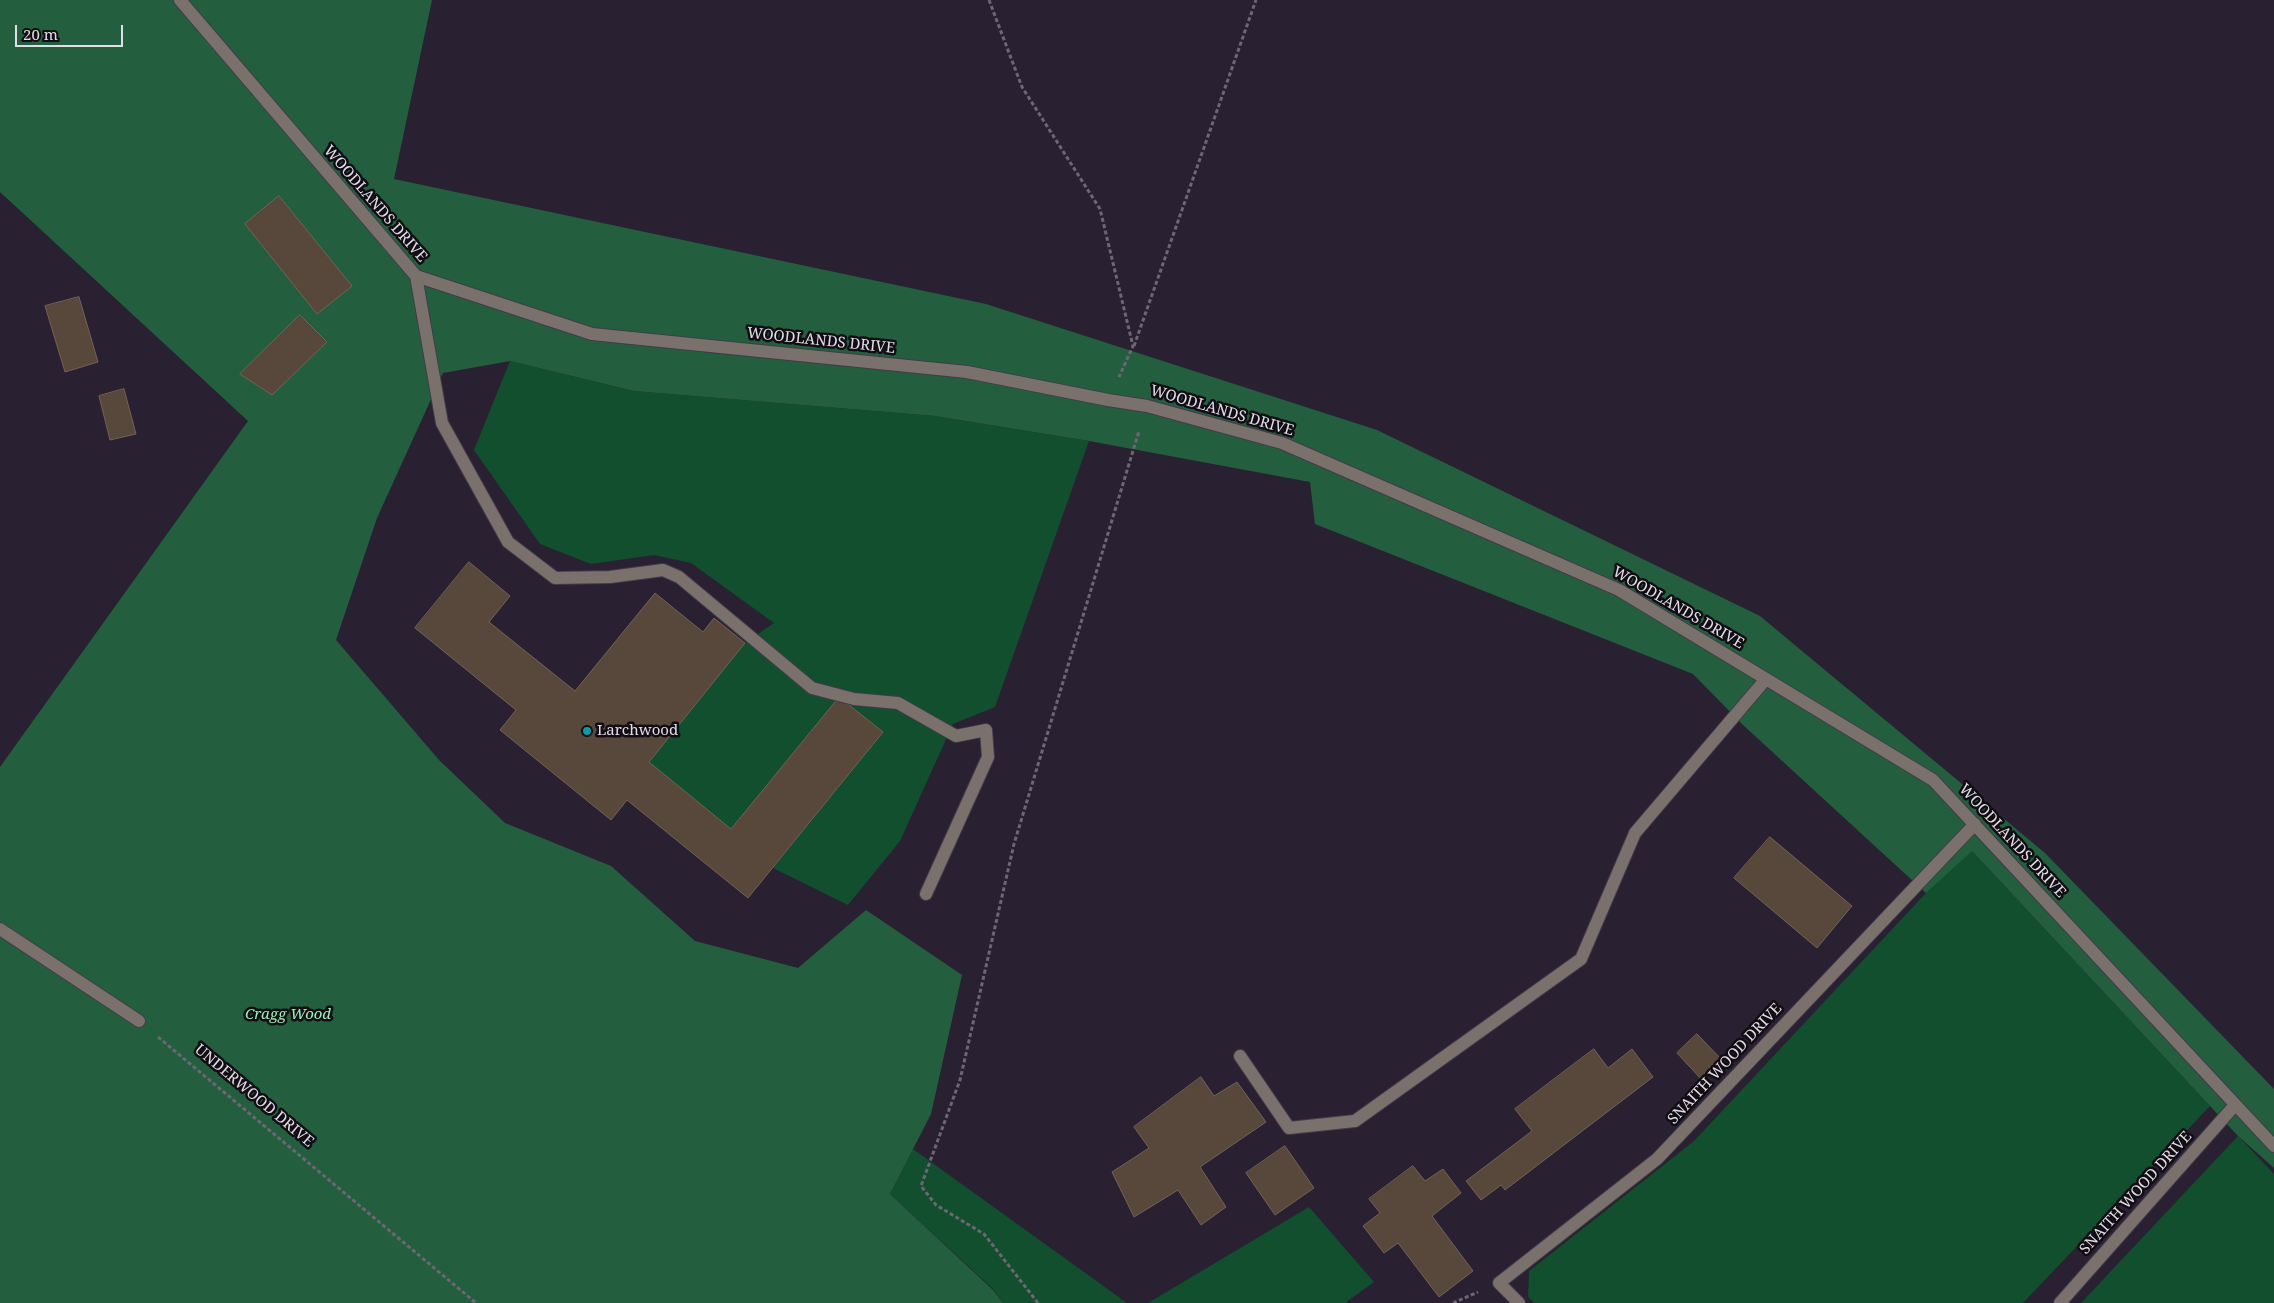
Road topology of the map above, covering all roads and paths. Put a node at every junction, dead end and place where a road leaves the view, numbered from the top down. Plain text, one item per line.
1 (180, 0) edge
2 (989, 0) edge
3 (1256, 0) edge
4 (416, 276) junction
5 (1134, 346) junction
6 (1108, 400) junction
7 (1147, 406) junction
8 (1766, 679) junction
9 (1975, 824) junction
10 (926, 894) dead end
11 (0, 929) edge
12 (139, 1021) joint
13 (1240, 1056) dead end
14 (2236, 1105) junction
15 (2274, 1146) edge
16 (476, 1303) edge
17 (1038, 1303) edge
18 (1518, 1303) edge
19 (2060, 1303) edge

1 - 4 street, WOODLANDS DRIVE
2 - 5 path
3 - 5 path
4 - 6 street, WOODLANDS DRIVE
4 - 10 street
5 - 6 path
6 - 7 street, WOODLANDS DRIVE
7 - 8 street, WOODLANDS DRIVE
7 - 17 path
8 - 9 street, WOODLANDS DRIVE
8 - 13 street
9 - 14 street, WOODLANDS DRIVE
9 - 18 street, SNAITH WOOD DRIVE
11 - 12 street
12 - 16 path, UNDERWOOD DRIVE
14 - 15 street, WOODLANDS DRIVE
14 - 19 street, SNAITH WOOD DRIVE

